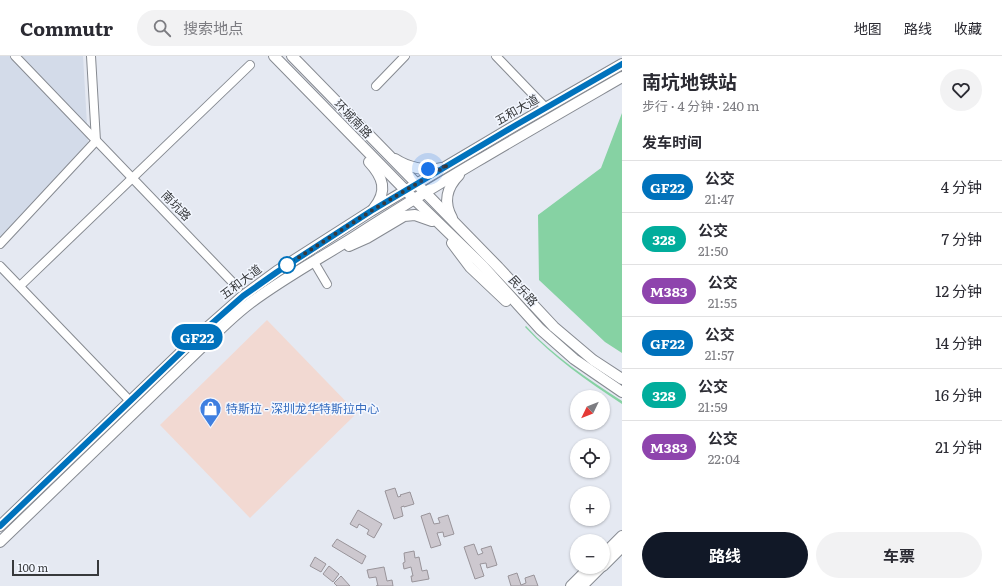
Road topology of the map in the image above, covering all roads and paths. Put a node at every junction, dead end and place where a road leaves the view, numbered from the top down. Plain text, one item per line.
1 (15, 56) edge
2 (91, 56) edge
3 (274, 56) edge
4 (292, 56) edge
5 (405, 56) edge
6 (496, 56) edge
7 (622, 64) edge
8 (250, 65) dead end
9 (622, 77) edge
10 (376, 86) dead end
11 (546, 108) junction
12 (356, 122) junction
13 (347, 131) junction
14 (96, 141) junction
15 (387, 154) junction
16 (448, 165) junction
17 (468, 167) junction
18 (132, 178) junction
19 (416, 184) junction
20 (405, 191) junction
21 (424, 193) junction
22 (414, 199) junction
23 (371, 211) junction
24 (456, 225) junction
25 (444, 228) junction
26 (0, 244) edge
27 (314, 262) junction
28 (0, 266) edge
29 (326, 284) dead end
30 (20, 286) junction
31 (238, 288) dead end
32 (557, 345) junction
33 (622, 379) edge
34 (622, 392) edge
35 (130, 401) junction
36 (0, 526) edge
37 (622, 536) edge
38 (0, 542) edge
39 (622, 547) edge
40 (610, 548) edge
41 (610, 558) edge
42 (583, 574) edge
43 (594, 574) edge
44 (571, 586) edge
45 (582, 586) edge

1 - 14 street, 南坑路
2 - 14 street
3 - 13 main road, 环城南路
4 - 12 main road, 环城南路
5 - 10 street
6 - 11 street
7 - 11 main road, 五和大道
8 - 18 street
9 - 17 main road, 五和大道
11 - 16 main road, 五和大道
12 - 13 main road
12 - 15 main road, 环城南路
13 - 20 main road, 环城南路
13 - 23 main road
14 - 18 street, 南坑路
14 - 26 street
15 - 16 main road
15 - 19 main road, 环城南路
16 - 19 main road, 五和大道
17 - 21 main road, 五和大道
17 - 24 main road
18 - 30 street
18 - 31 street, 南坑路
19 - 20 main road, 五和大道
19 - 21 main road, 环城南路
20 - 22 main road, 环城南路
20 - 23 main road, 五和大道
21 - 22 main road, 五和大道
21 - 24 main road, 民乐路
22 - 25 main road, 民乐路
22 - 27 main road, 五和大道
23 - 35 main road, 五和大道
24 - 33 main road, 民乐路
25 - 27 main road
25 - 32 main road, 民乐路
25 - 32 main road
27 - 29 street
27 - 38 main road, 五和大道
28 - 30 street
30 - 35 street
32 - 34 main road, 民乐路
35 - 36 main road, 五和大道
37 - 40 main road
39 - 41 main road
42 - 44 main road
43 - 45 main road

